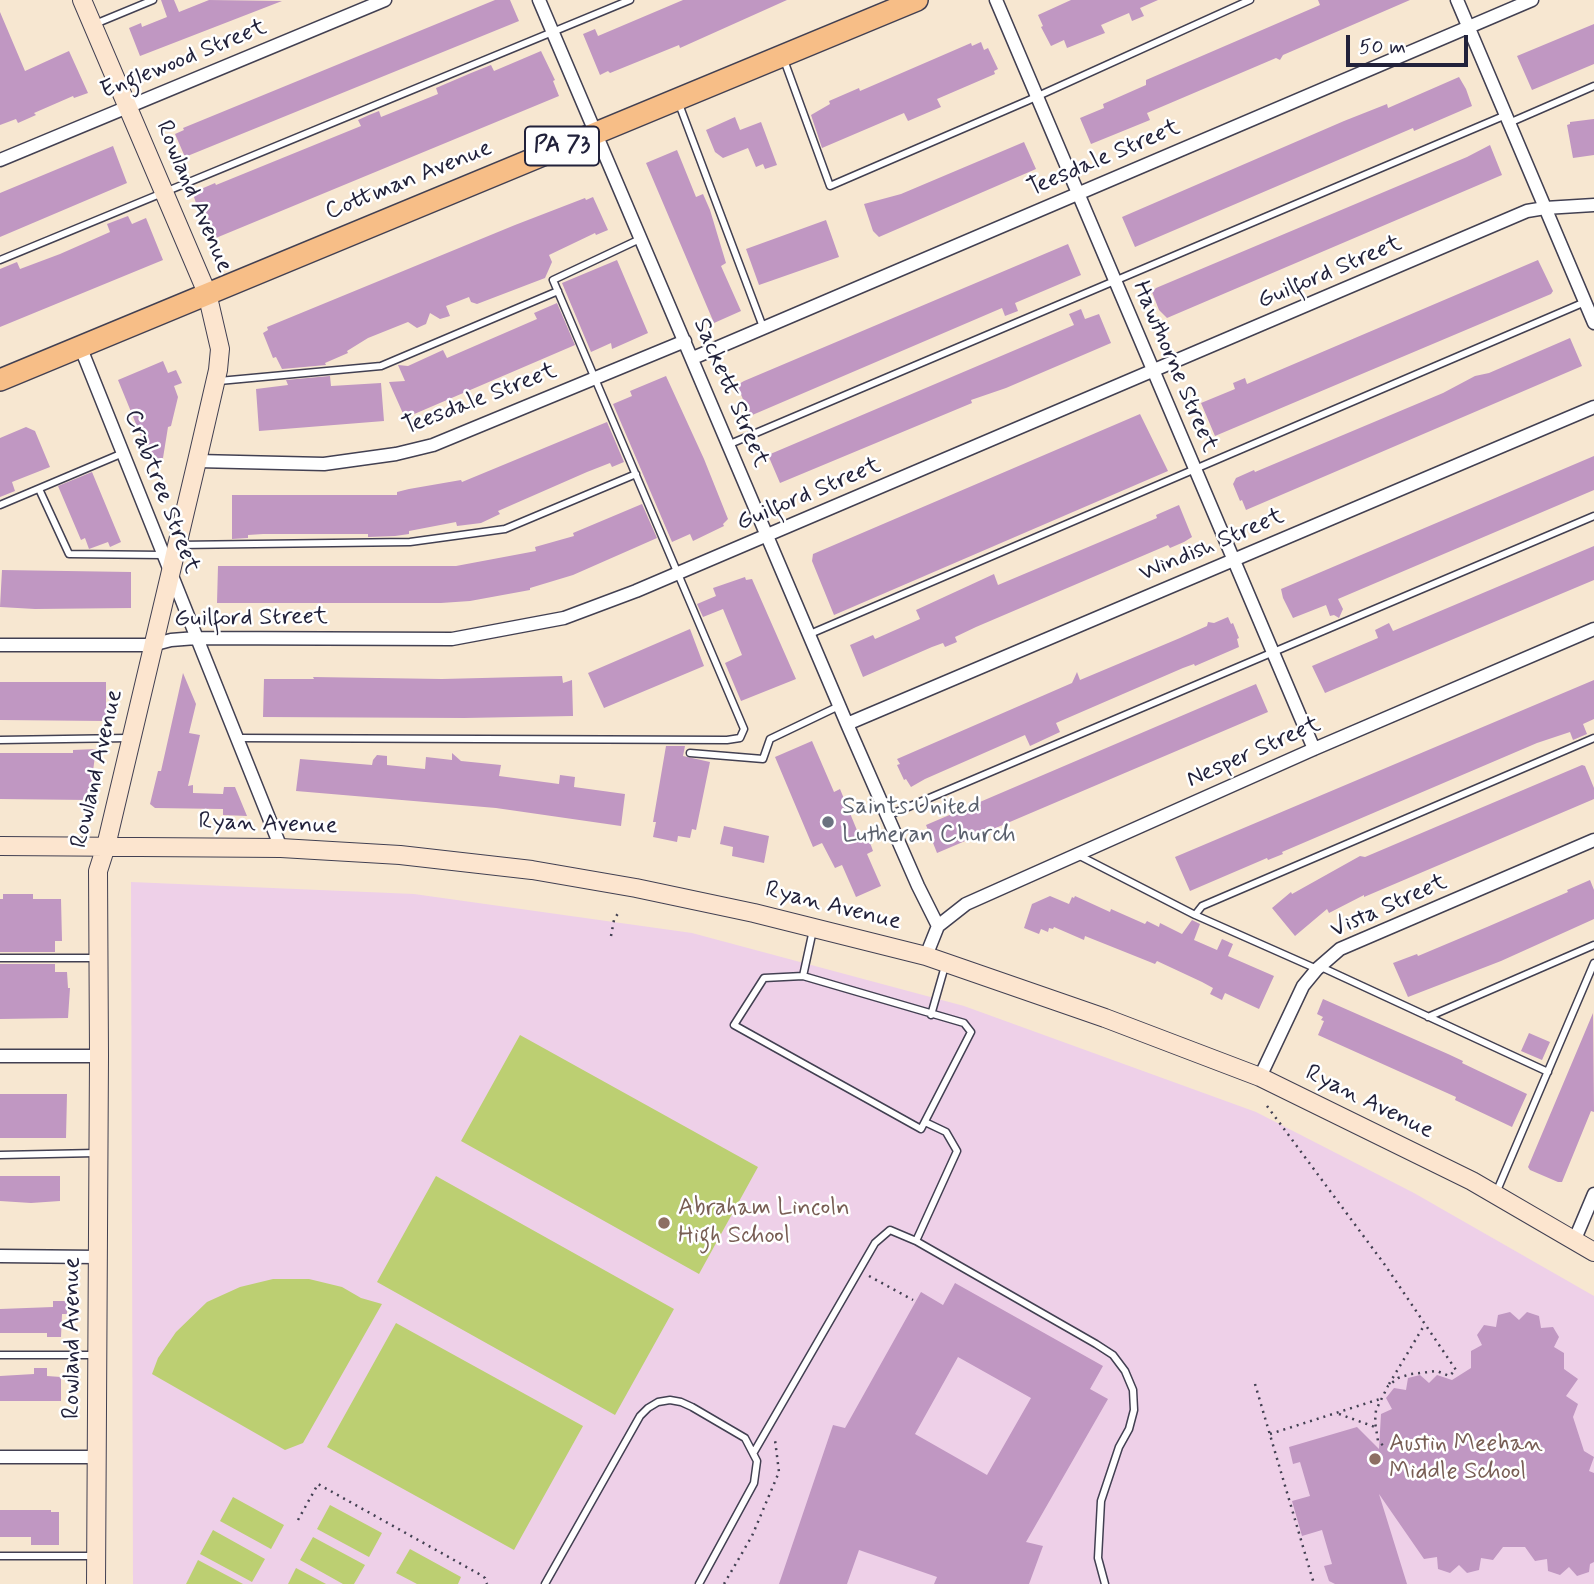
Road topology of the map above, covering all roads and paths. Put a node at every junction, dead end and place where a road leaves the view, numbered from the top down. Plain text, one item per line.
1 (82, 0) edge
2 (153, 0) edge
3 (385, 0) edge
4 (539, 0) edge
5 (630, 0) edge
6 (917, 0) edge
7 (996, 0) edge
8 (1250, 0) edge
9 (1457, 0) edge
10 (1532, 0) edge
11 (93, 25) junction
12 (1469, 27) junction
13 (553, 32) junction
14 (783, 55) junction
15 (1594, 86) edge
16 (1036, 96) junction
17 (677, 99) junction
18 (128, 106) junction
19 (1508, 119) junction
20 (596, 132) junction
21 (0, 160) edge
22 (164, 191) junction
23 (1077, 193) junction
24 (1594, 205) edge
25 (1545, 208) junction
26 (642, 239) junction
27 (0, 260) edge
28 (1114, 280) junction
29 (558, 291) junction
30 (207, 293) junction
31 (1591, 313) edge
32 (763, 327) junction
33 (685, 341) junction
34 (80, 346) junction
35 (692, 358) junction
36 (1153, 372) junction
37 (595, 378) junction
38 (0, 380) edge
39 (216, 381) junction
40 (1594, 407) edge
41 (730, 444) junction
42 (124, 452) junction
43 (197, 461) junction
44 (1195, 469) junction
45 (636, 474) junction
46 (39, 489) junction
47 (0, 505) edge
48 (1594, 516) edge
49 (768, 536) junction
50 (171, 556) junction
51 (1233, 560) junction
52 (680, 573) junction
53 (1594, 629) edge
54 (810, 634) junction
55 (196, 638) junction
56 (0, 645) edge
57 (152, 645) junction
58 (1273, 653) junction
59 (839, 706) junction
60 (847, 724) junction
61 (131, 738) junction
62 (237, 738) junction
63 (1594, 738) edge
64 (0, 740) edge
65 (1314, 749) junction
66 (690, 753) dead end
67 (887, 816) junction
68 (1594, 840) edge
69 (0, 846) edge
70 (106, 846) junction
71 (281, 848) junction
72 (1076, 854) junction
73 (620, 909) dead end
74 (1195, 915) junction
75 (938, 926) junction
76 (813, 928) junction
77 (611, 936) dead end
78 (1594, 945) edge
79 (926, 956) junction
80 (0, 958) edge
81 (99, 958) junction
82 (946, 963) junction
83 (1594, 963) edge
84 (1318, 968) junction
85 (803, 976) junction
86 (931, 1015) junction
87 (1428, 1017) junction
88 (0, 1056) edge
89 (99, 1056) junction
90 (1548, 1072) junction
91 (1260, 1077) junction
92 (1267, 1106) dead end
93 (925, 1122) junction
94 (98, 1153) junction
95 (0, 1155) edge
96 (1594, 1194) edge
97 (1496, 1195) junction
98 (1574, 1239) junction
99 (916, 1241) junction
100 (1594, 1252) edge
101 (0, 1256) edge
102 (97, 1256) junction
103 (859, 1271) junction
104 (913, 1300) dead end
105 (1425, 1324) junction
106 (0, 1355) edge
107 (98, 1355) junction
108 (1255, 1384) dead end
109 (1388, 1386) junction
110 (1381, 1399) junction
111 (1337, 1413) junction
112 (773, 1423) junction
113 (1375, 1427) junction
114 (1270, 1434) junction
115 (1387, 1448) dead end
116 (754, 1452) junction
117 (0, 1457) edge
118 (97, 1457) junction
119 (298, 1520) dead end
120 (0, 1556) edge
121 (96, 1556) junction
122 (96, 1584) edge
123 (487, 1584) edge
124 (545, 1584) edge
125 (699, 1584) edge
126 (724, 1584) edge
127 (1105, 1584) edge
128 (1314, 1584) edge

1 - 11 street, Rowland Avenue
2 - 11 lane
3 - 18 street, Englewood Street
4 - 13 street, Sackett Street
5 - 13 lane
6 - 14 main road, Cottman Avenue / PA 73
7 - 16 street, Hawthorne Street
8 - 16 lane
9 - 12 street
10 - 12 street, Teesdale Street
11 - 18 street, Rowland Avenue
12 - 19 street
12 - 23 street, Teesdale Street
13 - 20 street, Sackett Street
13 - 22 lane
14 - 16 lane
14 - 17 main road, Cottman Avenue / PA 73
15 - 19 lane
16 - 23 street, Hawthorne Street
17 - 20 main road, Cottman Avenue / PA 73
17 - 32 lane
18 - 21 street, Englewood Street
18 - 22 street, Rowland Avenue
19 - 25 street
19 - 28 lane
20 - 26 street, Sackett Street
20 - 30 main road, Cottman Avenue / PA 73
22 - 27 lane
22 - 30 street, Rowland Avenue
23 - 28 street, Hawthorne Street
23 - 32 street, Teesdale Street
24 - 25 street, Guilford Street
25 - 31 street
25 - 36 street, Guilford Street
26 - 29 lane
26 - 33 street, Sackett Street
28 - 36 street, Hawthorne Street
28 - 41 lane
29 - 37 lane
29 - 39 lane
30 - 34 main road, Cottman Avenue / PA 73
30 - 39 street, Rowland Avenue
31 - 44 lane
32 - 35 street, Teesdale Street
33 - 35 street, Sackett Street
33 - 37 street, Teesdale Street
34 - 38 main road, Cottman Avenue / PA 73
34 - 42 street, Crabtree Street
35 - 41 street, Sackett Street
36 - 44 street, Hawthorne Street
36 - 49 street, Guilford Street
37 - 43 street, Teesdale Street
37 - 45 lane
39 - 43 street, Rowland Avenue
40 - 51 street, Windish Street
41 - 49 street, Sackett Street
42 - 46 lane
42 - 50 street, Crabtree Street
43 - 50 street, Rowland Avenue
44 - 51 street, Hawthorne Street
44 - 54 lane
45 - 50 lane
45 - 52 lane
46 - 47 lane
46 - 50 lane
48 - 58 lane
49 - 52 street, Guilford Street
49 - 54 street, Sackett Street
50 - 55 street, Crabtree Street
50 - 57 street, Rowland Avenue
51 - 58 street, Hawthorne Street
51 - 60 street, Windish Street
52 - 55 street, Guilford Street
52 - 62 lane
53 - 65 street, Nesper Street
54 - 59 street, Sackett Street
55 - 57 street, Guilford Street
55 - 62 street, Crabtree Street
56 - 57 street, Guilford Street
57 - 61 street, Rowland Avenue
58 - 65 street, Hawthorne Street
58 - 67 lane
59 - 60 street, Sackett Street
59 - 66 lane
60 - 67 street, Sackett Street
61 - 64 lane
61 - 70 street, Rowland Avenue
62 - 71 street, Crabtree Street
63 - 74 lane
65 - 72 street, Nesper Street
67 - 75 street, Sackett Street
68 - 84 street, Vista Street
69 - 70 street, Ryan Avenue
70 - 71 street, Ryan Avenue
70 - 81 street, Rowland Avenue
71 - 76 street, Ryan Avenue
72 - 74 lane
72 - 75 street, Nesper Street
73 - 77 path
74 - 84 lane
75 - 79 street
76 - 79 street, Ryan Avenue
76 - 85 lane
78 - 87 lane
79 - 82 street, Ryan Avenue
80 - 81 lane
81 - 89 street, Rowland Avenue
82 - 86 lane
82 - 91 street, Ryan Avenue
83 - 90 lane
84 - 87 lane
84 - 91 street, Vista Street
85 - 86 lane
85 - 93 lane
86 - 93 lane
87 - 90 lane
88 - 89 street
89 - 94 street, Rowland Avenue
90 - 97 lane
91 - 97 street, Ryan Avenue
92 - 105 path
93 - 99 lane
94 - 95 lane
94 - 102 street, Rowland Avenue
96 - 98 street
97 - 98 street, Ryan Avenue
98 - 100 street, Ryan Avenue
99 - 103 lane
99 - 127 lane
101 - 102 street
102 - 107 street, Rowland Avenue
103 - 104 path
103 - 112 lane
105 - 109 path
105 - 109 path
106 - 107 lane
107 - 118 street, Rowland Avenue
108 - 114 path
109 - 110 path
110 - 111 path
110 - 113 path
111 - 113 path
111 - 114 path
112 - 116 lane
112 - 126 path
113 - 115 path
114 - 128 path
116 - 124 lane
116 - 125 lane
117 - 118 street
118 - 121 street, Rowland Avenue
119 - 123 path
120 - 121 lane
121 - 122 street, Rowland Avenue

